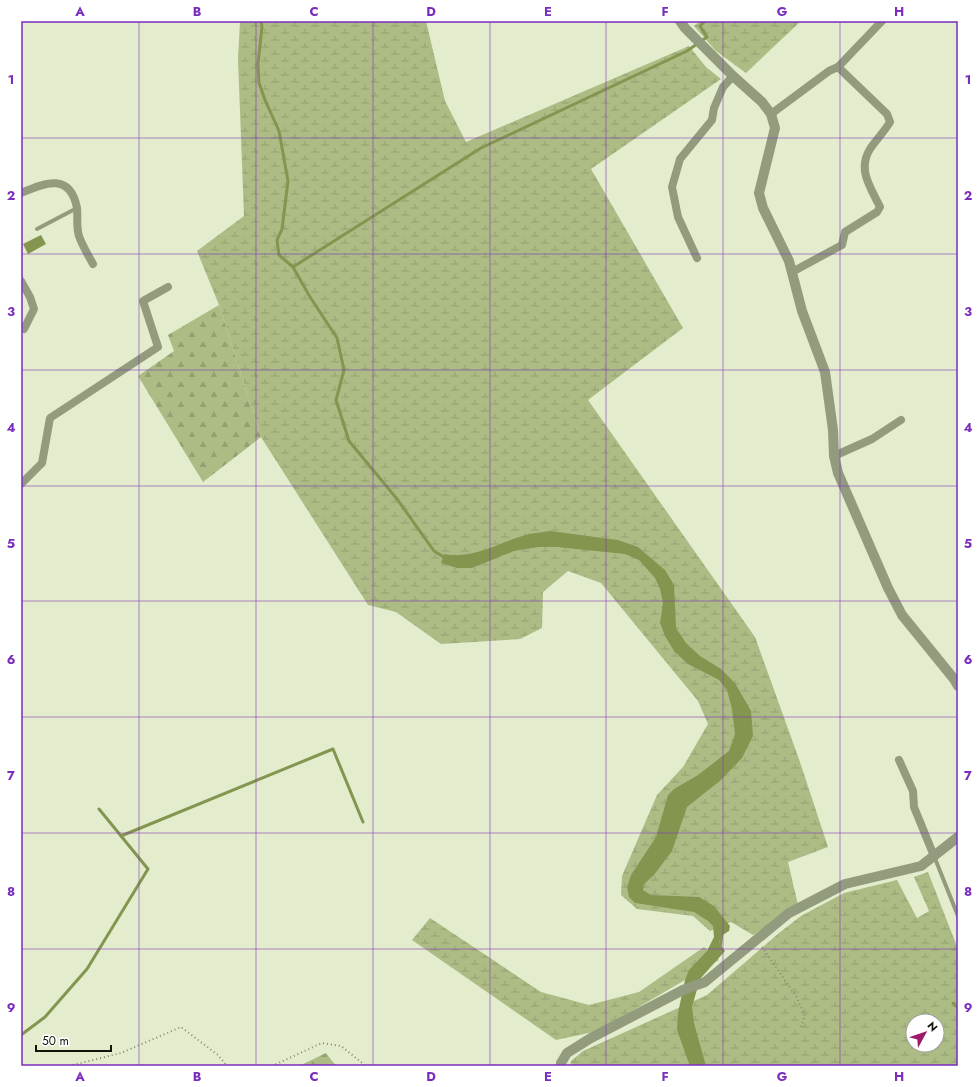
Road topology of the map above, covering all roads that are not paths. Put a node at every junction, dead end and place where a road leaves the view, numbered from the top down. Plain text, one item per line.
1 (882, 21) edge
2 (683, 24) edge
3 (838, 67) junction
4 (730, 74) junction
5 (771, 114) junction
6 (21, 193) edge
7 (76, 208) junction
8 (37, 229) dead end
9 (697, 258) dead end
10 (93, 264) dead end
11 (792, 272) junction
12 (21, 281) edge
13 (168, 287) dead end
14 (24, 329) dead end
15 (901, 420) dead end
16 (834, 456) junction
17 (21, 484) edge
18 (958, 686) edge
19 (898, 760) dead end
20 (958, 836) edge
21 (934, 856) junction
22 (958, 916) edge
23 (561, 1066) edge

1 - 3 street
2 - 4 street
3 - 5 street
3 - 11 street
4 - 5 street
4 - 9 street
5 - 11 street
6 - 7 street
7 - 8 lane
7 - 10 street
11 - 16 street
12 - 14 street
13 - 17 street
15 - 16 street
16 - 18 street
19 - 21 street
20 - 21 street
21 - 22 lane
21 - 23 street

